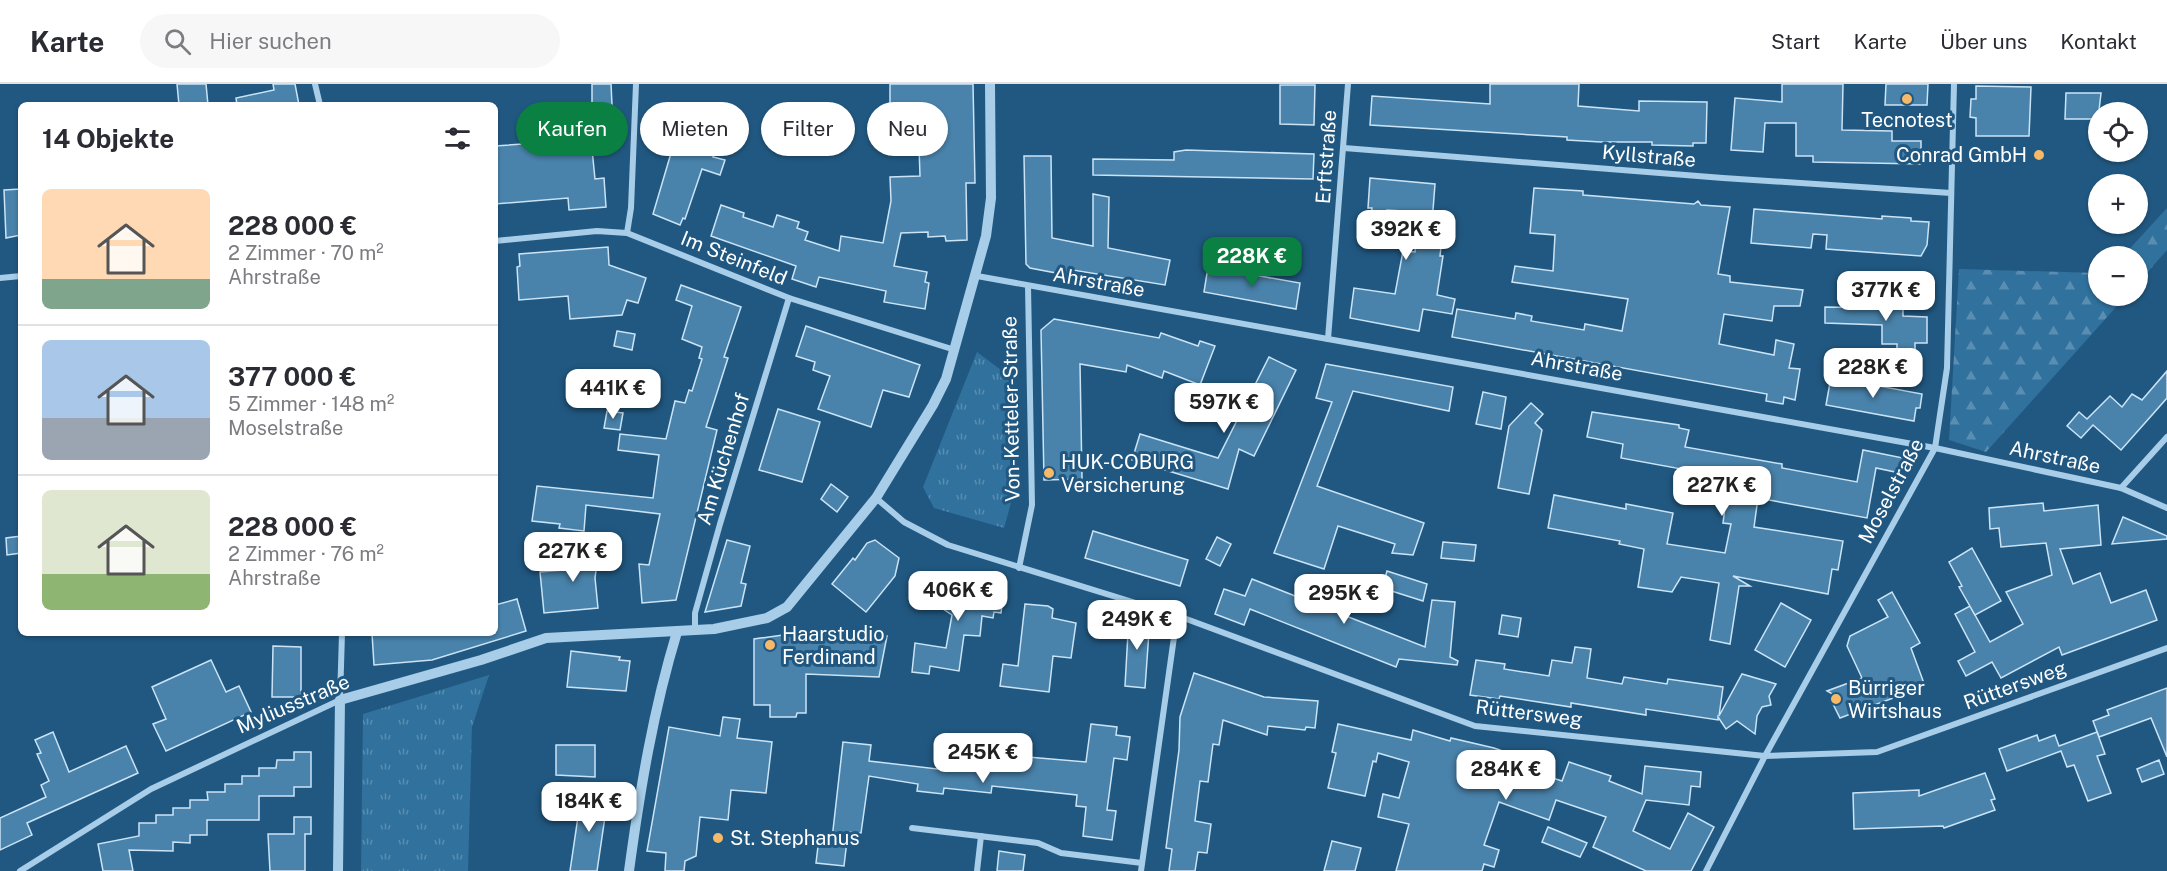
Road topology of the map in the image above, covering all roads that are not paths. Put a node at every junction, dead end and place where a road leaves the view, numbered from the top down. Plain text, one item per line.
1 (315, 84) edge
2 (636, 84) edge
3 (990, 84) edge
4 (1348, 84) edge
5 (1954, 84) edge
6 (319, 102) edge
7 (1344, 148) junction
8 (1951, 193) junction
9 (627, 233) junction
10 (498, 241) edge
11 (18, 276) edge
12 (977, 276) junction
13 (0, 278) edge
14 (1028, 286) junction
15 (789, 298) junction
16 (1328, 339) junction
17 (955, 350) junction
18 (2167, 437) edge
19 (1935, 448) junction
20 (2121, 488) junction
21 (876, 498) junction
22 (2167, 508) edge
23 (1019, 568) junction
24 (1177, 616) junction
25 (695, 631) junction
26 (677, 633) junction
27 (342, 636) edge
28 (2167, 648) edge
29 (340, 700) junction
30 (1765, 756) junction
31 (912, 828) dead end
32 (981, 836) junction
33 (1142, 863) junction
34 (20, 871) edge
35 (338, 871) edge
36 (629, 871) edge
37 (977, 871) edge
38 (1141, 871) edge
39 (1706, 871) edge

1 - 6 street
2 - 9 street
3 - 12 street
4 - 7 street, Erftstraße
5 - 8 street, Moselstraße
7 - 8 street, Kyllstraße
7 - 16 street, Erftstraße
8 - 19 street, Moselstraße
9 - 10 street, Im Steinfeld
9 - 15 street, Im Steinfeld
11 - 13 street
12 - 14 street, Ahrstraße
12 - 17 street
14 - 16 street, Ahrstraße
14 - 23 street, Von-Ketteler-Straße
15 - 17 street, Im Steinfeld
15 - 25 street, Am Küchenhof
16 - 19 street, Ahrstraße
17 - 21 street
18 - 20 street
19 - 20 street, Ahrstraße
19 - 30 street, Moselstraße
20 - 22 street, Ahrstraße
21 - 23 street, Rüttersweg
21 - 25 street
23 - 24 street, Rüttersweg
24 - 30 street, Rüttersweg
24 - 33 street
25 - 26 street
26 - 29 street, Myliusstraße
26 - 36 street
27 - 29 street
28 - 30 street, Rüttersweg
29 - 34 street, Myliusstraße
29 - 35 street
30 - 39 street, Moselstraße
31 - 32 street
32 - 33 street
32 - 37 street
33 - 38 street

